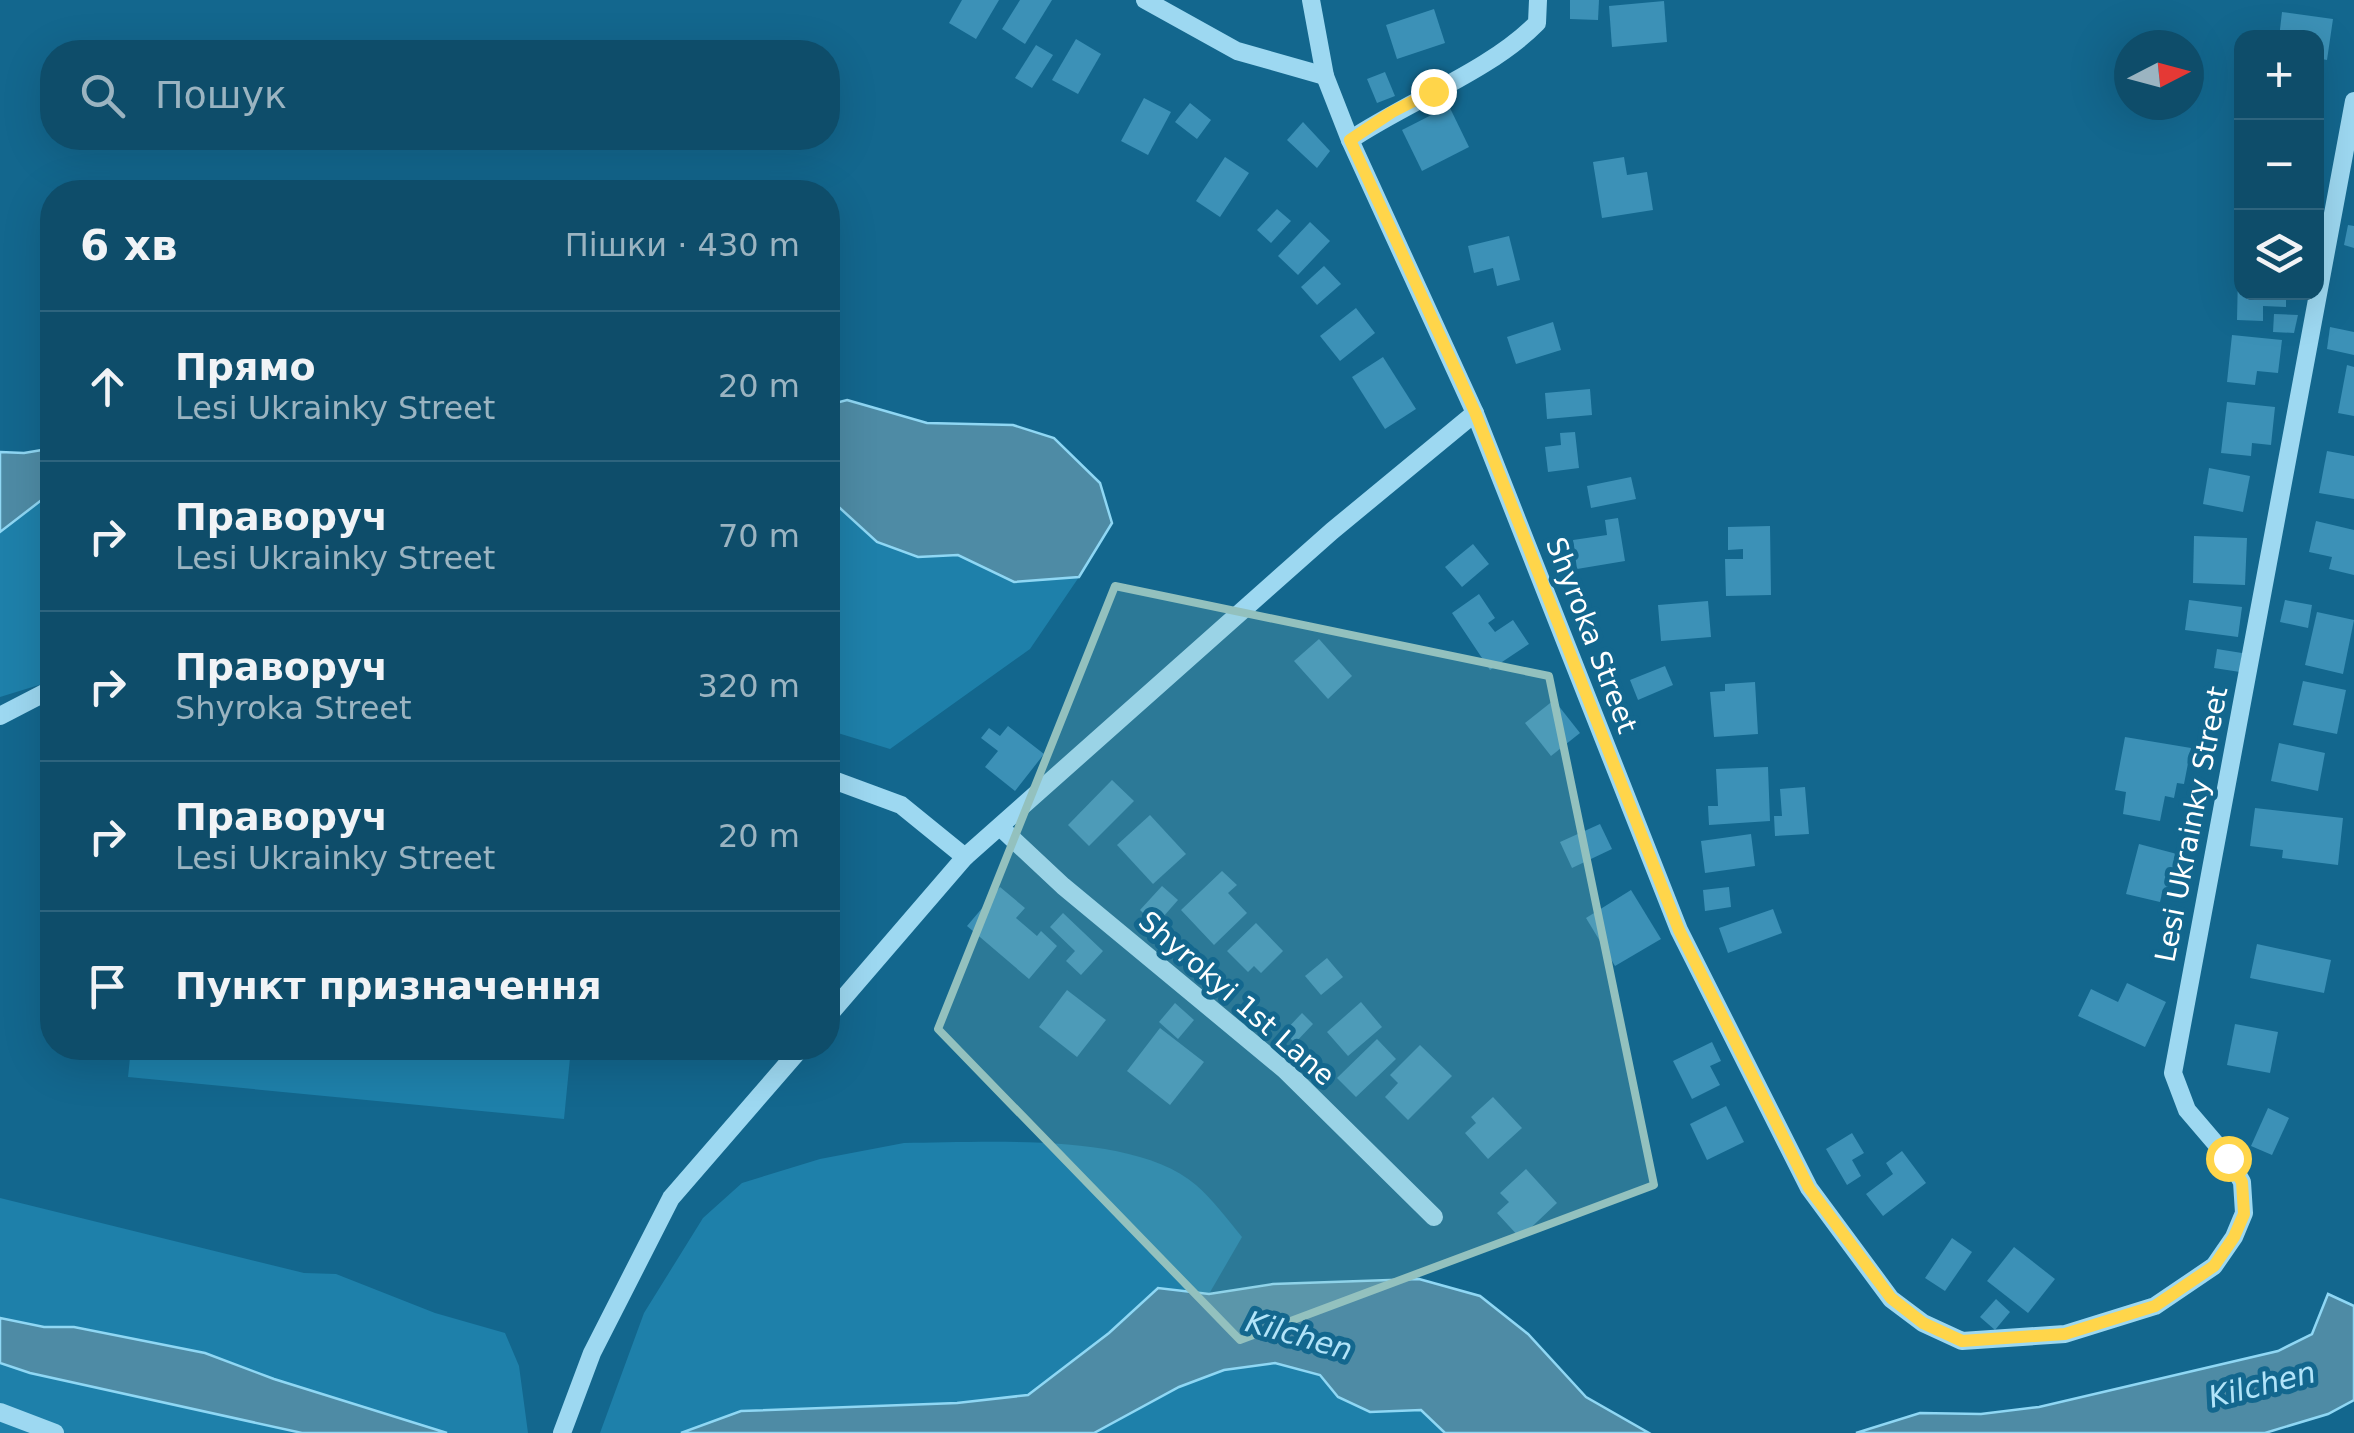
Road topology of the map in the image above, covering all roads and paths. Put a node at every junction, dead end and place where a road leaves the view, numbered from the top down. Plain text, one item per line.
1 (1145, 0) edge
2 (1311, 0) edge
3 (1538, 0) edge
4 (1325, 76) junction
5 (2354, 102) edge
6 (1350, 140) junction
7 (1475, 412) junction
8 (40, 694) edge
9 (0, 716) edge
10 (840, 782) edge
11 (1000, 827) junction
12 (964, 857) junction
13 (840, 1002) edge
14 (791, 1060) edge
15 (1434, 1216) dead end
16 (1962, 1341) joint
17 (0, 1412) edge
18 (55, 1433) edge
19 (562, 1433) edge

1 - 4 street
2 - 4 street, Shyroka Street
3 - 6 street
4 - 6 street, Shyroka Street
5 - 16 street, Lesi Ukrainky Street
6 - 7 street, Shyroka Street
7 - 11 street
7 - 16 street, Shyroka Street
8 - 9 street
10 - 12 street
11 - 12 street
11 - 15 street, Shyrokyi 1st Lane
12 - 13 street
14 - 19 street
17 - 18 street

